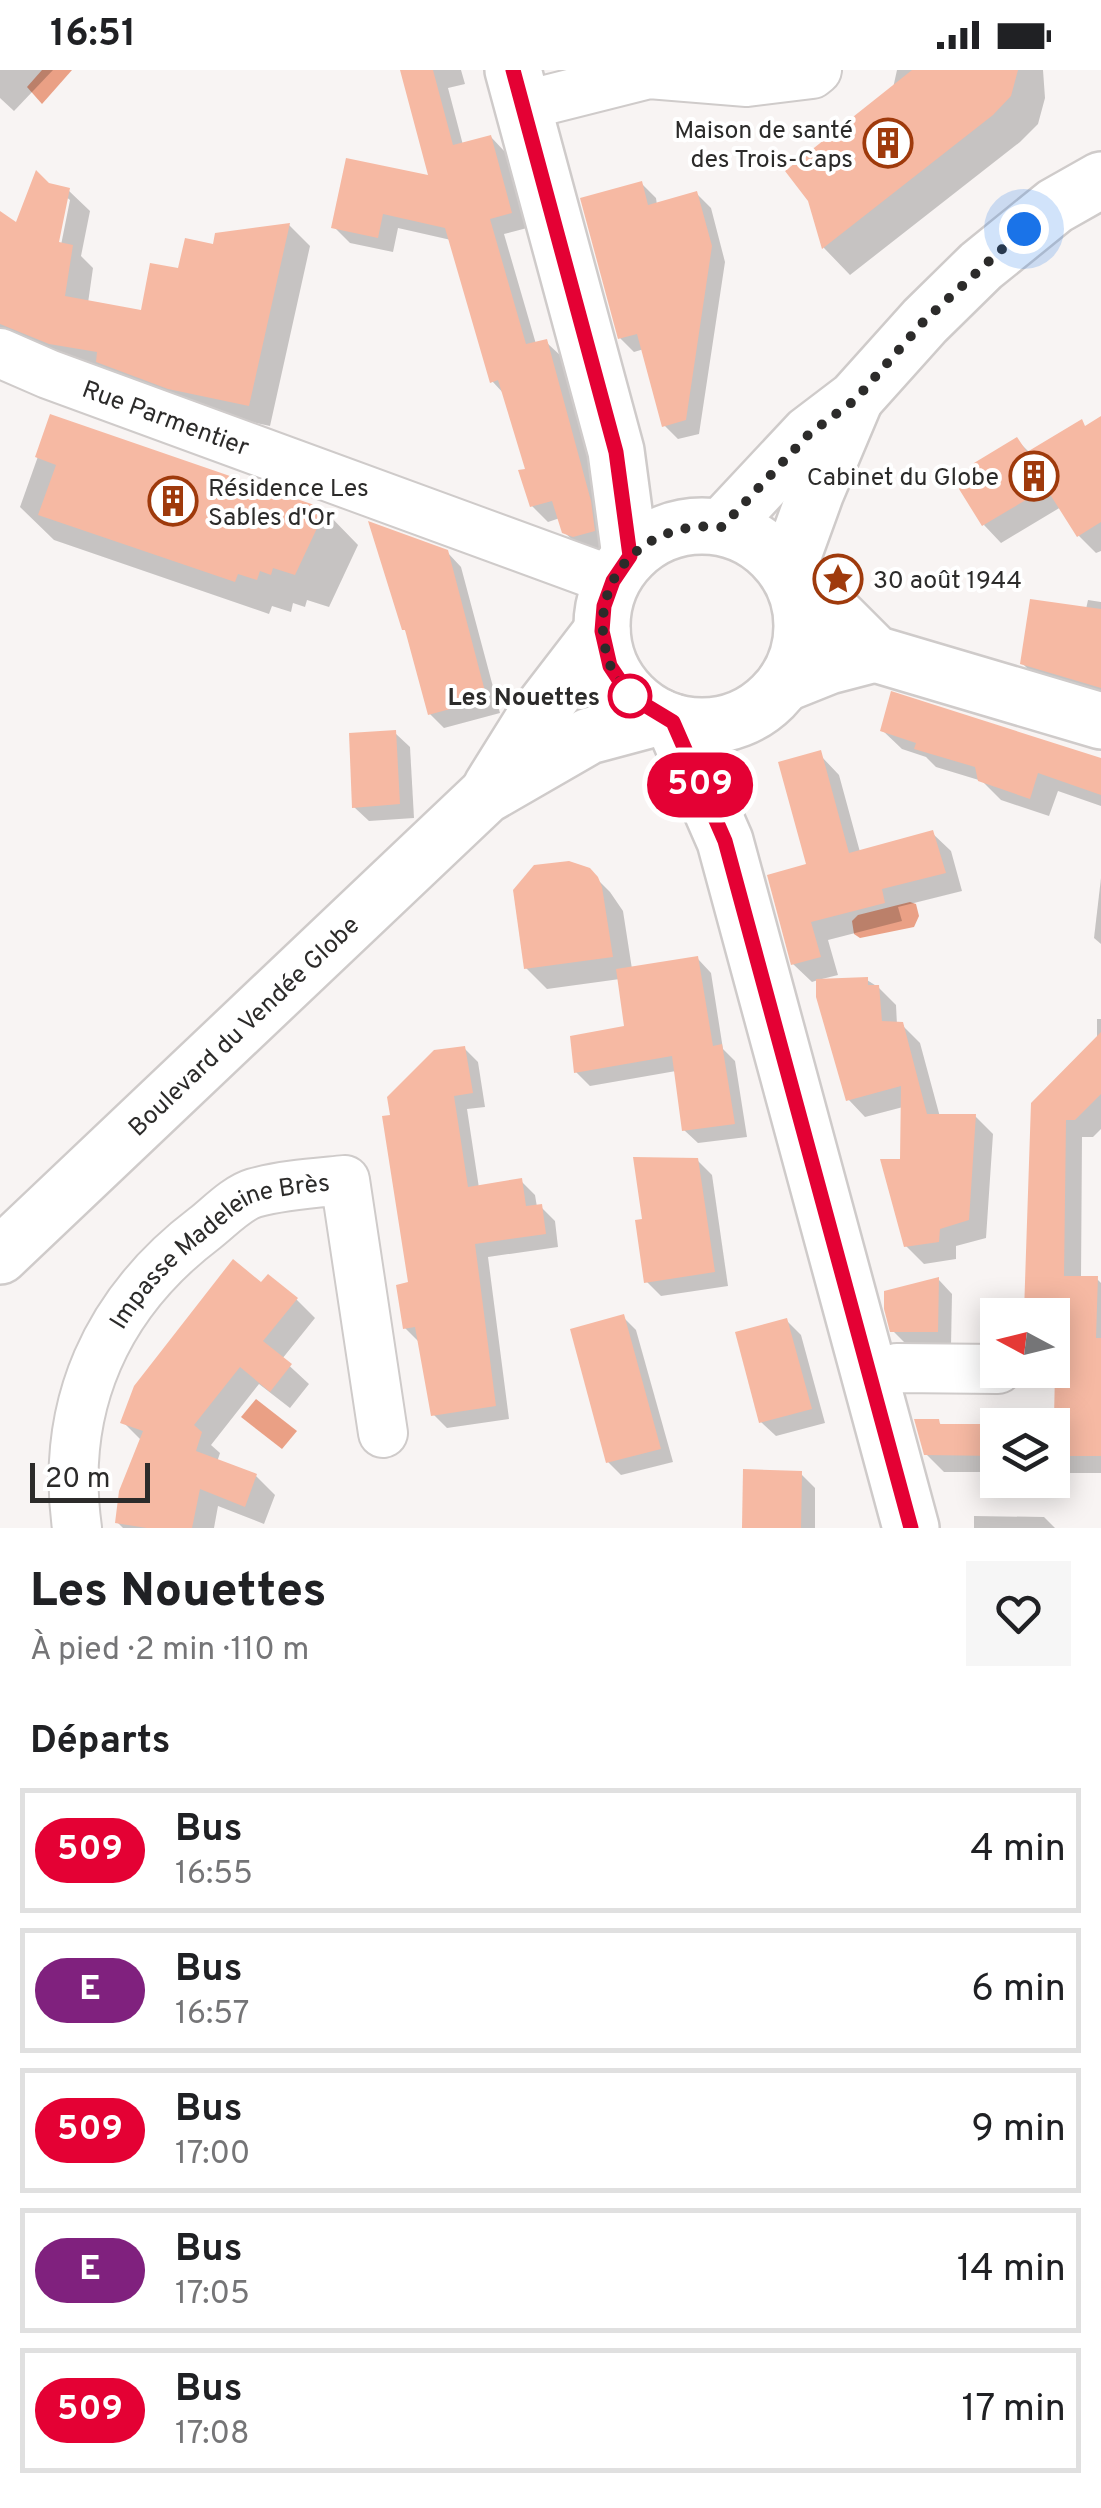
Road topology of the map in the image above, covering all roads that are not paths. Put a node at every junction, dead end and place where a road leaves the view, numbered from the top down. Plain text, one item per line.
1 (817, 70) edge
2 (518, 88) edge
3 (1101, 180) edge
4 (0, 353) edge
5 (855, 400) junction
6 (616, 452) junction
7 (713, 526) junction
8 (790, 577) junction
9 (615, 589) junction
10 (875, 654) junction
11 (768, 699) junction
12 (666, 719) junction
13 (1101, 721) edge
14 (485, 796) junction
15 (725, 841) junction
16 (0, 1256) edge
17 (980, 1369) edge
18 (870, 1377) junction
19 (384, 1433) dead end
20 (77, 1528) edge
21 (911, 1528) edge

1 - 2 street
2 - 6 main road
3 - 5 main road
4 - 9 street, Rue Parmentier
5 - 7 main road
5 - 8 main road
6 - 7 main road
6 - 9 main road
7 - 8 main road
7 - 9 main road
8 - 10 main road
8 - 11 main road
9 - 12 main road
9 - 14 main road, Boulevard du Vendée Globe
10 - 11 main road
10 - 13 main road
11 - 12 main road
11 - 15 main road
12 - 14 main road, Boulevard du Vendée Globe
12 - 15 main road
14 - 16 main road, Boulevard du Vendée Globe
15 - 18 main road
17 - 18 street
18 - 21 main road
19 - 20 street, Impasse Madeleine Brès

